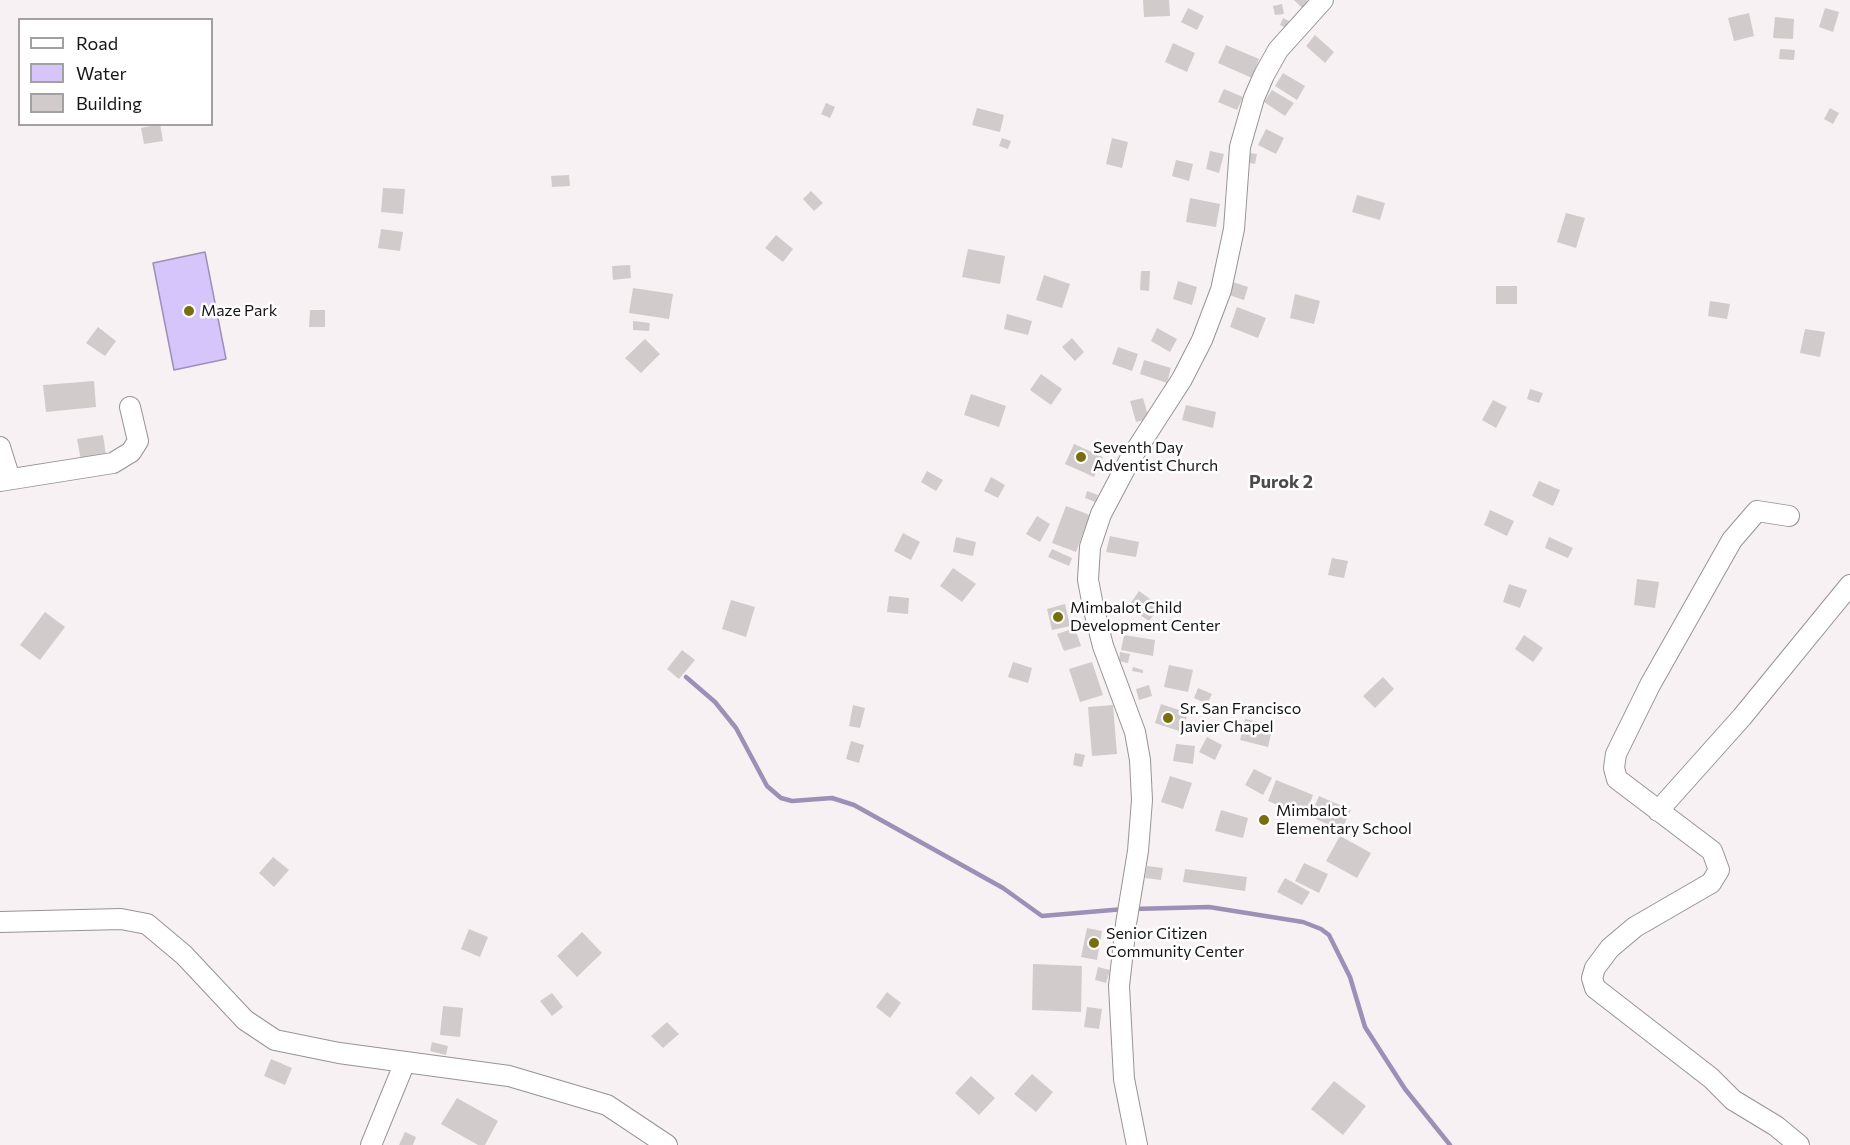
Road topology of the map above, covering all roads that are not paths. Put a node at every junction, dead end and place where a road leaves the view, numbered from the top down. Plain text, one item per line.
1 (1323, 0) edge
2 (130, 406) dead end
3 (0, 447) edge
4 (5, 480) edge
5 (1789, 516) dead end
6 (1850, 585) edge
7 (1658, 811) junction
8 (0, 922) edge
9 (405, 1062) junction
10 (371, 1145) edge
11 (667, 1145) edge
12 (1137, 1145) edge
13 (1799, 1145) edge

1 - 12 street
2 - 4 street
3 - 4 street
5 - 7 street
6 - 7 street
7 - 13 street
8 - 9 street
9 - 10 street
9 - 11 street

